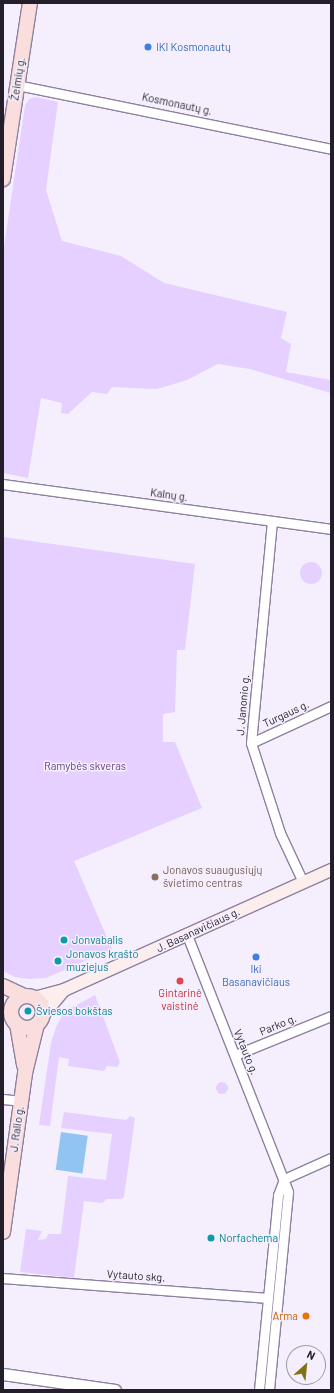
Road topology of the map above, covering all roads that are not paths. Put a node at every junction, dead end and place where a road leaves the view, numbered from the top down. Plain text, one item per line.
1 (30, 3) edge
2 (17, 85) junction
3 (331, 149) edge
4 (3, 179) edge
5 (3, 484) edge
6 (272, 521) junction
7 (331, 529) edge
8 (331, 706) edge
9 (251, 743) junction
10 (331, 870) edge
11 (303, 882) junction
12 (186, 935) junction
13 (3, 986) edge
14 (64, 990) junction
15 (29, 997) junction
16 (3, 1002) edge
17 (331, 1016) edge
18 (14, 1020) junction
19 (40, 1020) junction
20 (235, 1056) junction
21 (25, 1073) junction
22 (3, 1098) edge
23 (20, 1101) junction
24 (331, 1158) edge
25 (284, 1178) junction
26 (3, 1232) edge
27 (3, 1278) edge
28 (267, 1298) junction
29 (3, 1374) edge
30 (115, 1390) edge
31 (259, 1390) edge
32 (270, 1390) edge

1 - 2 main road, Žeimių g.
2 - 3 street, Kosmonautų g.
2 - 4 main road, Žeimių g.
5 - 6 street, Kalnų g.
6 - 7 street, Kalnų g.
6 - 9 street, J. Janonio g.
8 - 9 street, Turgaus g.
9 - 11 street, J. Janonio g.
10 - 11 main road, J. Basanavičiaus g.
11 - 12 main road, J. Basanavičiaus g.
12 - 14 main road, J. Basanavičiaus g.
12 - 20 street, Vytauto g.
13 - 15 main road
14 - 15 main road, J. Basanavičiaus g.
14 - 19 main road, J. Basanavičiaus g.
15 - 18 main road
15 - 19 main road
16 - 18 main road
17 - 20 street, Parko g.
18 - 19 main road
18 - 21 main road, J. Ralio g.
19 - 21 main road, J. Ralio g.
20 - 25 street, Vytauto g.
21 - 23 main road, J. Ralio g.
22 - 23 street
23 - 26 main road, J. Ralio g.
24 - 25 street
25 - 28 street
25 - 32 street, Vytauto g.
27 - 28 street, Vytauto skg.
28 - 31 street
29 - 30 street

